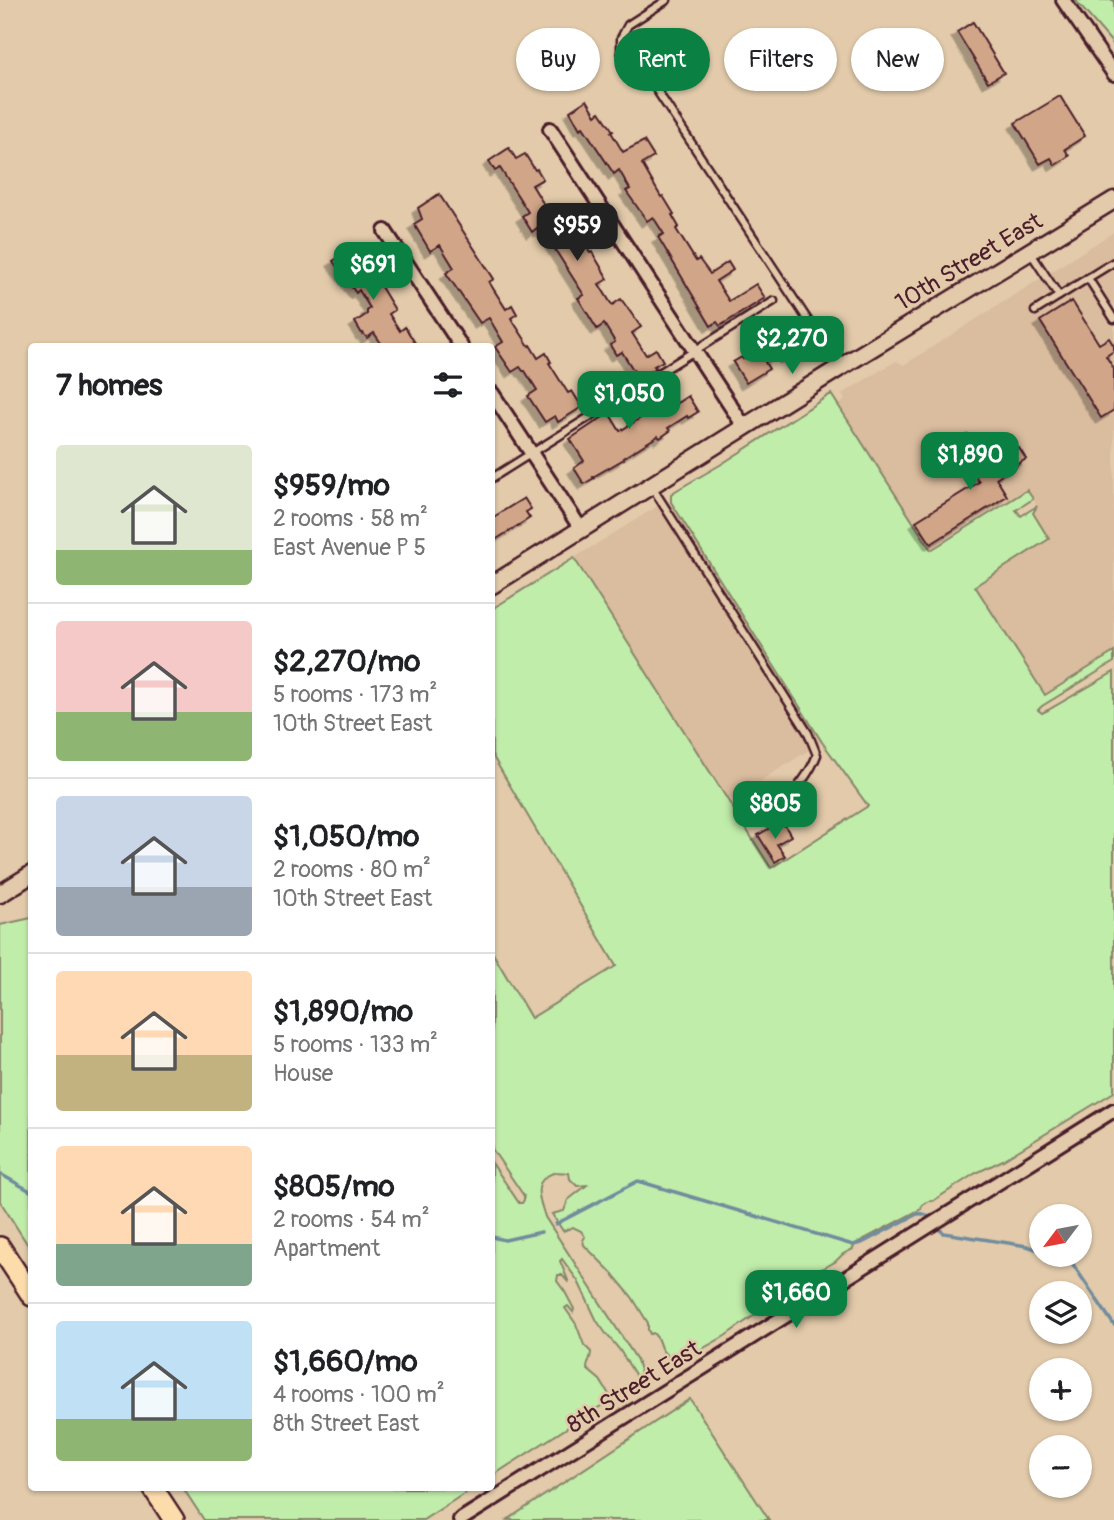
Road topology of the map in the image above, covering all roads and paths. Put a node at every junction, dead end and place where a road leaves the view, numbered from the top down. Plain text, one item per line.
1 (667, 0) edge
2 (1063, 0) edge
3 (1114, 74) edge
4 (550, 129) dead end
5 (1114, 200) edge
6 (385, 231) dead end
7 (1030, 251) junction
8 (1114, 262) edge
9 (1088, 278) junction
10 (1059, 296) junction
11 (774, 301) dead end
12 (1035, 311) dead end
13 (1114, 319) edge
14 (459, 343) edge
15 (695, 350) junction
16 (839, 368) junction
17 (495, 398) edge
18 (745, 428) junction
19 (531, 453) junction
20 (495, 476) edge
21 (651, 485) junction
22 (581, 529) junction
23 (495, 583) edge
24 (777, 810) dead end
25 (28, 876) edge
26 (0, 894) edge
27 (1114, 1110) edge
28 (0, 1247) edge
29 (28, 1290) edge
30 (155, 1491) edge
31 (174, 1520) edge
32 (460, 1520) edge

1 - 16 lane
2 - 3 street
4 - 15 street
5 - 7 main road, 10th Street East
6 - 14 street
7 - 10 lane
7 - 16 main road, 10th Street East
8 - 9 lane
9 - 10 lane
9 - 13 lane
10 - 12 lane
11 - 15 lane
15 - 18 street
15 - 19 lane
16 - 18 main road, 10th Street East
17 - 19 street
18 - 21 main road, 10th Street East
19 - 20 lane
19 - 22 street
21 - 22 main road, 10th Street East
21 - 24 lane
22 - 23 main road, 10th Street East
25 - 26 main road
27 - 32 street, 8th Street East
28 - 29 main road
30 - 31 main road

